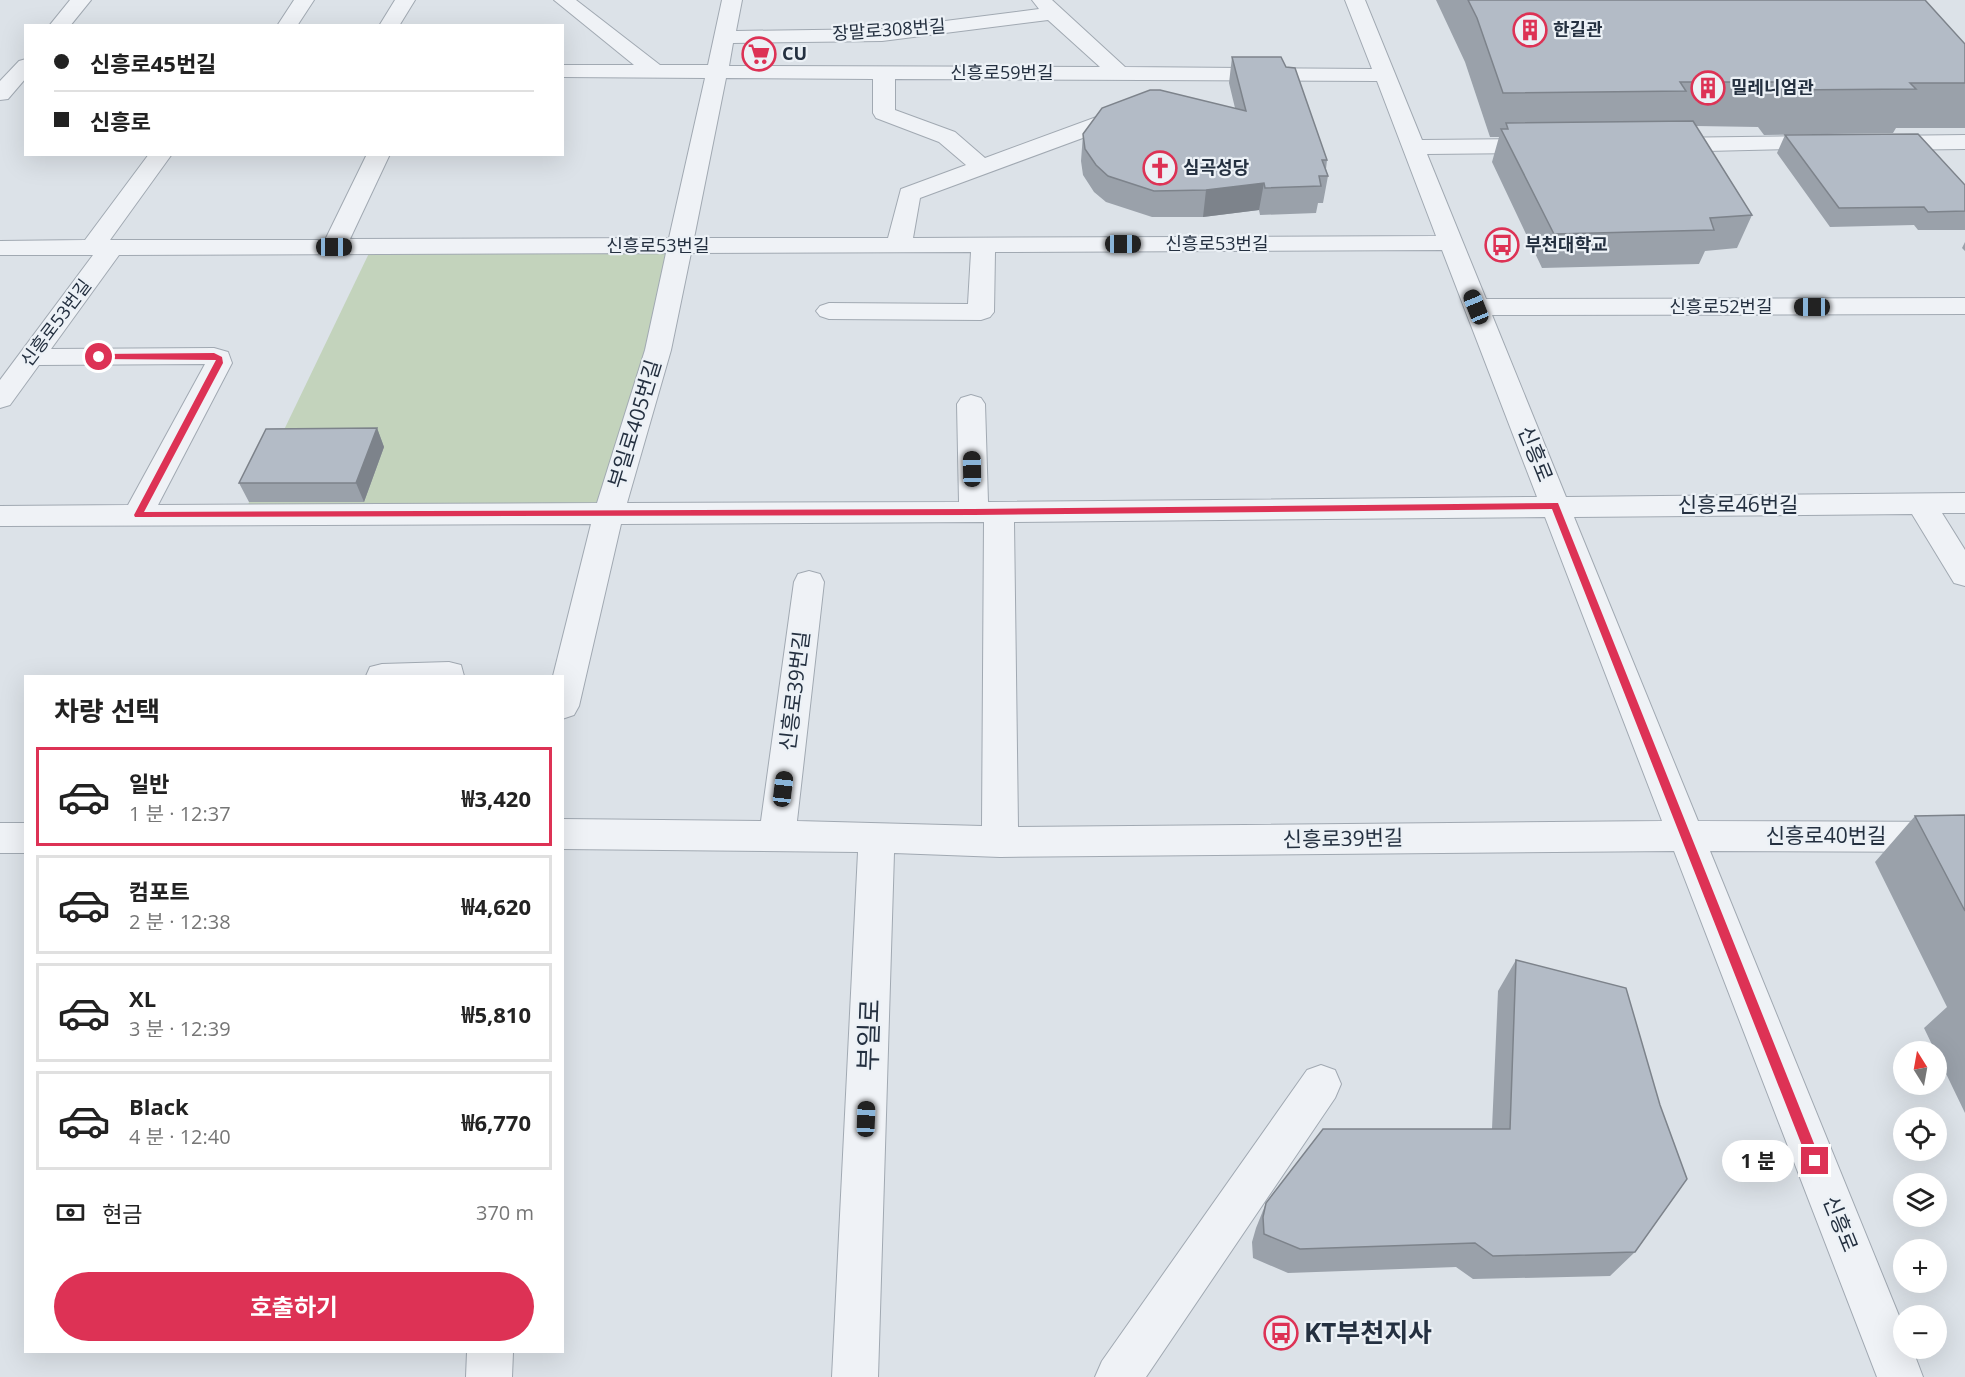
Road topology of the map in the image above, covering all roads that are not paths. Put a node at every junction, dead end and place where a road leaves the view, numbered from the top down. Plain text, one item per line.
1 (81, 0) edge
2 (304, 0) edge
3 (405, 0) edge
4 (564, 0) edge
5 (709, 0) edge
6 (1355, 0) edge
7 (1047, 7) edge
8 (734, 12) edge
9 (61, 24) edge
10 (288, 24) edge
11 (390, 24) edge
12 (18, 69) edge
13 (564, 71) edge
14 (656, 72) junction
15 (717, 72) junction
16 (884, 73) junction
17 (1130, 74) junction
18 (1384, 75) junction
19 (0, 94) edge
20 (1965, 142) edge
21 (1648, 145) edge
22 (1566, 146) edge
23 (1413, 147) junction
24 (159, 156) edge
25 (379, 156) edge
26 (981, 167) junction
27 (1451, 243) junction
28 (899, 245) junction
29 (983, 245) junction
30 (680, 246) junction
31 (102, 247) junction
32 (334, 247) junction
33 (0, 248) edge
34 (1965, 306) edge
35 (1476, 307) junction
36 (829, 311) dead end
37 (30, 357) junction
38 (0, 399) edge
39 (971, 404) dead end
40 (1965, 503) edge
41 (1922, 504) junction
42 (1555, 506) junction
43 (986, 512) junction
44 (609, 513) junction
45 (138, 515) junction
46 (0, 516) edge
47 (1965, 575) edge
48 (809, 582) dead end
49 (449, 674) dead end
50 (416, 675) edge
51 (564, 698) edge
52 (564, 834) edge
53 (777, 836) junction
54 (1686, 836) junction
55 (877, 837) junction
56 (1965, 837) edge
57 (0, 838) edge
58 (24, 838) edge
59 (1000, 842) junction
60 (1321, 1084) dead end
61 (490, 1353) edge
62 (489, 1377) edge
63 (855, 1377) edge
64 (1118, 1377) edge
65 (1900, 1377) edge

1 - 9 street
2 - 10 street
3 - 11 street
4 - 14 street
5 - 8 street
6 - 18 street, 신흥로
7 - 8 street, 장말로308번길
7 - 17 street
8 - 15 street
12 - 19 street
13 - 14 street, 신흥로59번길
14 - 15 street, 신흥로59번길
15 - 16 street, 신흥로59번길
15 - 30 street
16 - 17 street, 신흥로59번길
16 - 26 street
17 - 18 street, 신흥로59번길
17 - 26 street
18 - 23 street, 신흥로
20 - 21 street
22 - 23 street
23 - 27 street, 신흥로
24 - 31 street, 신흥로53번길
25 - 32 street
26 - 28 street
27 - 29 street, 신흥로53번길
27 - 35 street, 신흥로
28 - 29 street, 신흥로53번길
28 - 30 street, 신흥로53번길
29 - 36 street
30 - 32 street, 신흥로53번길
30 - 44 street, 부일로405번길
31 - 32 street, 신흥로53번길
31 - 33 street, 신흥로53번길
31 - 37 street, 신흥로53번길
34 - 35 street, 신흥로52번길
35 - 42 street, 신흥로
37 - 38 street, 신흥로53번길
37 - 45 street
39 - 43 street
40 - 41 street, 신흥로46번길
41 - 42 street, 신흥로46번길
41 - 47 street
42 - 43 street, 신흥로46번길
42 - 54 street, 신흥로
43 - 44 street, 신흥로46번길
43 - 59 street
44 - 45 street, 신흥로46번길
44 - 51 street, 부일로405번길
45 - 46 street, 신흥로46번길
48 - 53 street, 신흥로39번길
49 - 50 street
52 - 53 street, 신흥로39번길
53 - 55 street, 신흥로39번길
54 - 56 street, 신흥로40번길
54 - 59 street, 신흥로39번길
54 - 65 street, 신흥로
55 - 59 street, 신흥로39번길
55 - 63 street, 부일로
57 - 58 street
60 - 64 street
61 - 62 street

